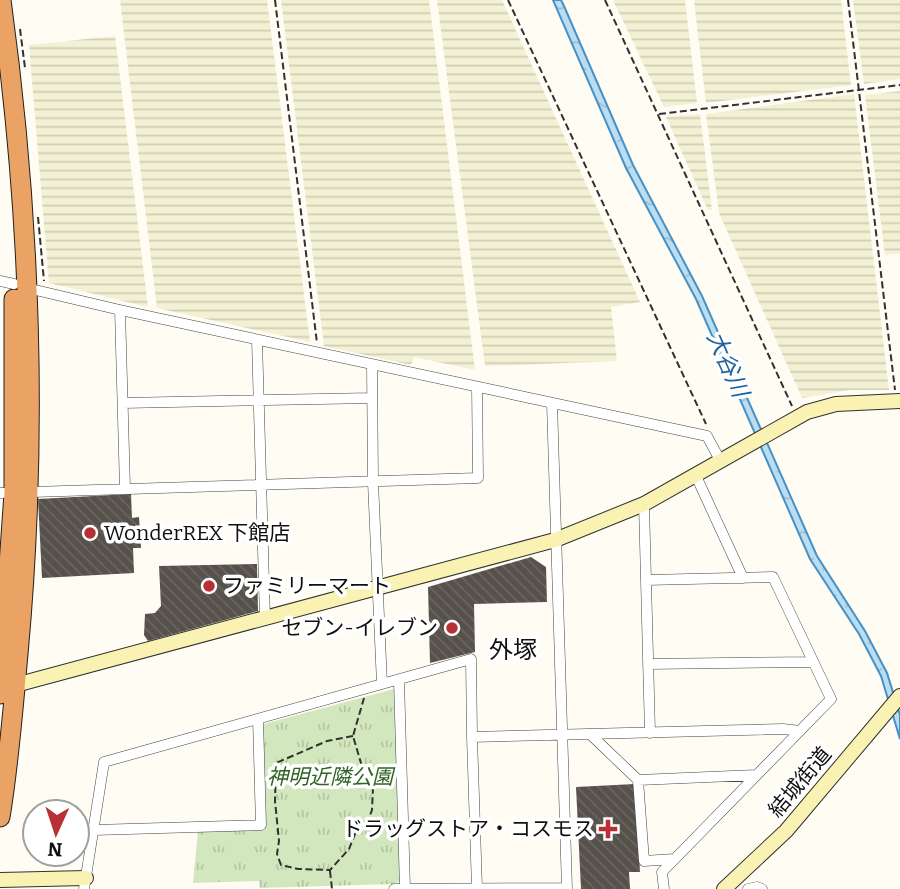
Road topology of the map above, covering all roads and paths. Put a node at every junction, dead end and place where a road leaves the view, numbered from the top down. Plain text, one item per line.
1 (1, 0) edge
2 (275, 0) edge
3 (509, 0) edge
4 (605, 0) edge
5 (848, 0) edge
6 (900, 85) edge
7 (859, 89) junction
8 (0, 99) edge
9 (659, 114) junction
10 (14, 284) edge
11 (120, 310) junction
12 (257, 340) junction
13 (318, 352) junction
14 (372, 365) junction
15 (477, 387) junction
16 (372, 398) junction
17 (258, 399) junction
18 (898, 402) edge
19 (123, 403) junction
20 (552, 403) junction
21 (794, 419) junction
22 (707, 436) junction
23 (725, 459) junction
24 (696, 476) junction
25 (373, 482) junction
26 (261, 486) junction
27 (125, 489) junction
28 (15, 493) edge
29 (644, 504) junction
30 (555, 540) junction
31 (743, 578) junction
32 (646, 580) junction
33 (378, 587) junction
34 (4, 592) edge
35 (265, 619) junction
36 (813, 662) junction
37 (648, 664) junction
38 (399, 680) junction
39 (382, 684) junction
40 (4, 689) edge
41 (366, 689) junction
42 (900, 696) edge
43 (258, 719) junction
44 (800, 731) junction
45 (650, 733) junction
46 (592, 735) junction
47 (353, 736) junction
48 (561, 736) junction
49 (472, 737) junction
50 (756, 775) junction
51 (638, 780) junction
52 (0, 817) edge
53 (94, 830) junction
54 (674, 859) junction
55 (330, 870) junction
56 (0, 880) edge
57 (85, 884) edge
58 (477, 888) edge
59 (567, 888) edge
60 (332, 889) edge
61 (394, 889) edge
62 (405, 889) edge
63 (664, 889) edge
64 (724, 889) edge
65 (748, 889) edge
66 (762, 889) edge

1 - 10 highway
2 - 13 path
3 - 22 path
4 - 9 path
5 - 7 path
6 - 7 path
7 - 9 path
7 - 18 path
8 - 10 highway
9 - 21 path
10 - 11 street
10 - 28 highway
11 - 12 street
11 - 19 street
12 - 13 street
12 - 17 street
13 - 14 street
14 - 15 street
14 - 16 street
15 - 20 street
15 - 25 street
16 - 17 street
16 - 25 street
17 - 19 street
17 - 26 street
18 - 21 street
19 - 27 street
20 - 22 street
20 - 30 street
21 - 23 street
22 - 23 street
23 - 24 street
24 - 29 street
24 - 31 street
25 - 26 street
25 - 33 street
26 - 27 street
26 - 35 street
27 - 28 street
28 - 34 highway
28 - 40 highway
29 - 30 street
29 - 32 street
30 - 33 street
30 - 48 street
31 - 32 street
31 - 36 street
32 - 37 street
33 - 35 street
33 - 39 street
34 - 40 highway
35 - 40 street
36 - 37 street
36 - 44 street
37 - 45 street
38 - 39 street
38 - 49 street
38 - 62 street
39 - 41 street
40 - 52 highway
41 - 43 street
41 - 47 path
42 - 64 street, 結城街道
43 - 53 street
43 - 53 street
44 - 45 street
44 - 50 street
45 - 46 street
46 - 48 street
46 - 51 street
47 - 55 path
47 - 55 path
48 - 49 street
48 - 59 street
49 - 58 street
50 - 51 street
50 - 54 street
51 - 54 street
53 - 57 street
54 - 63 street
55 - 60 path
56 - 57 street
58 - 59 street
58 - 62 street
61 - 62 street
65 - 66 street

